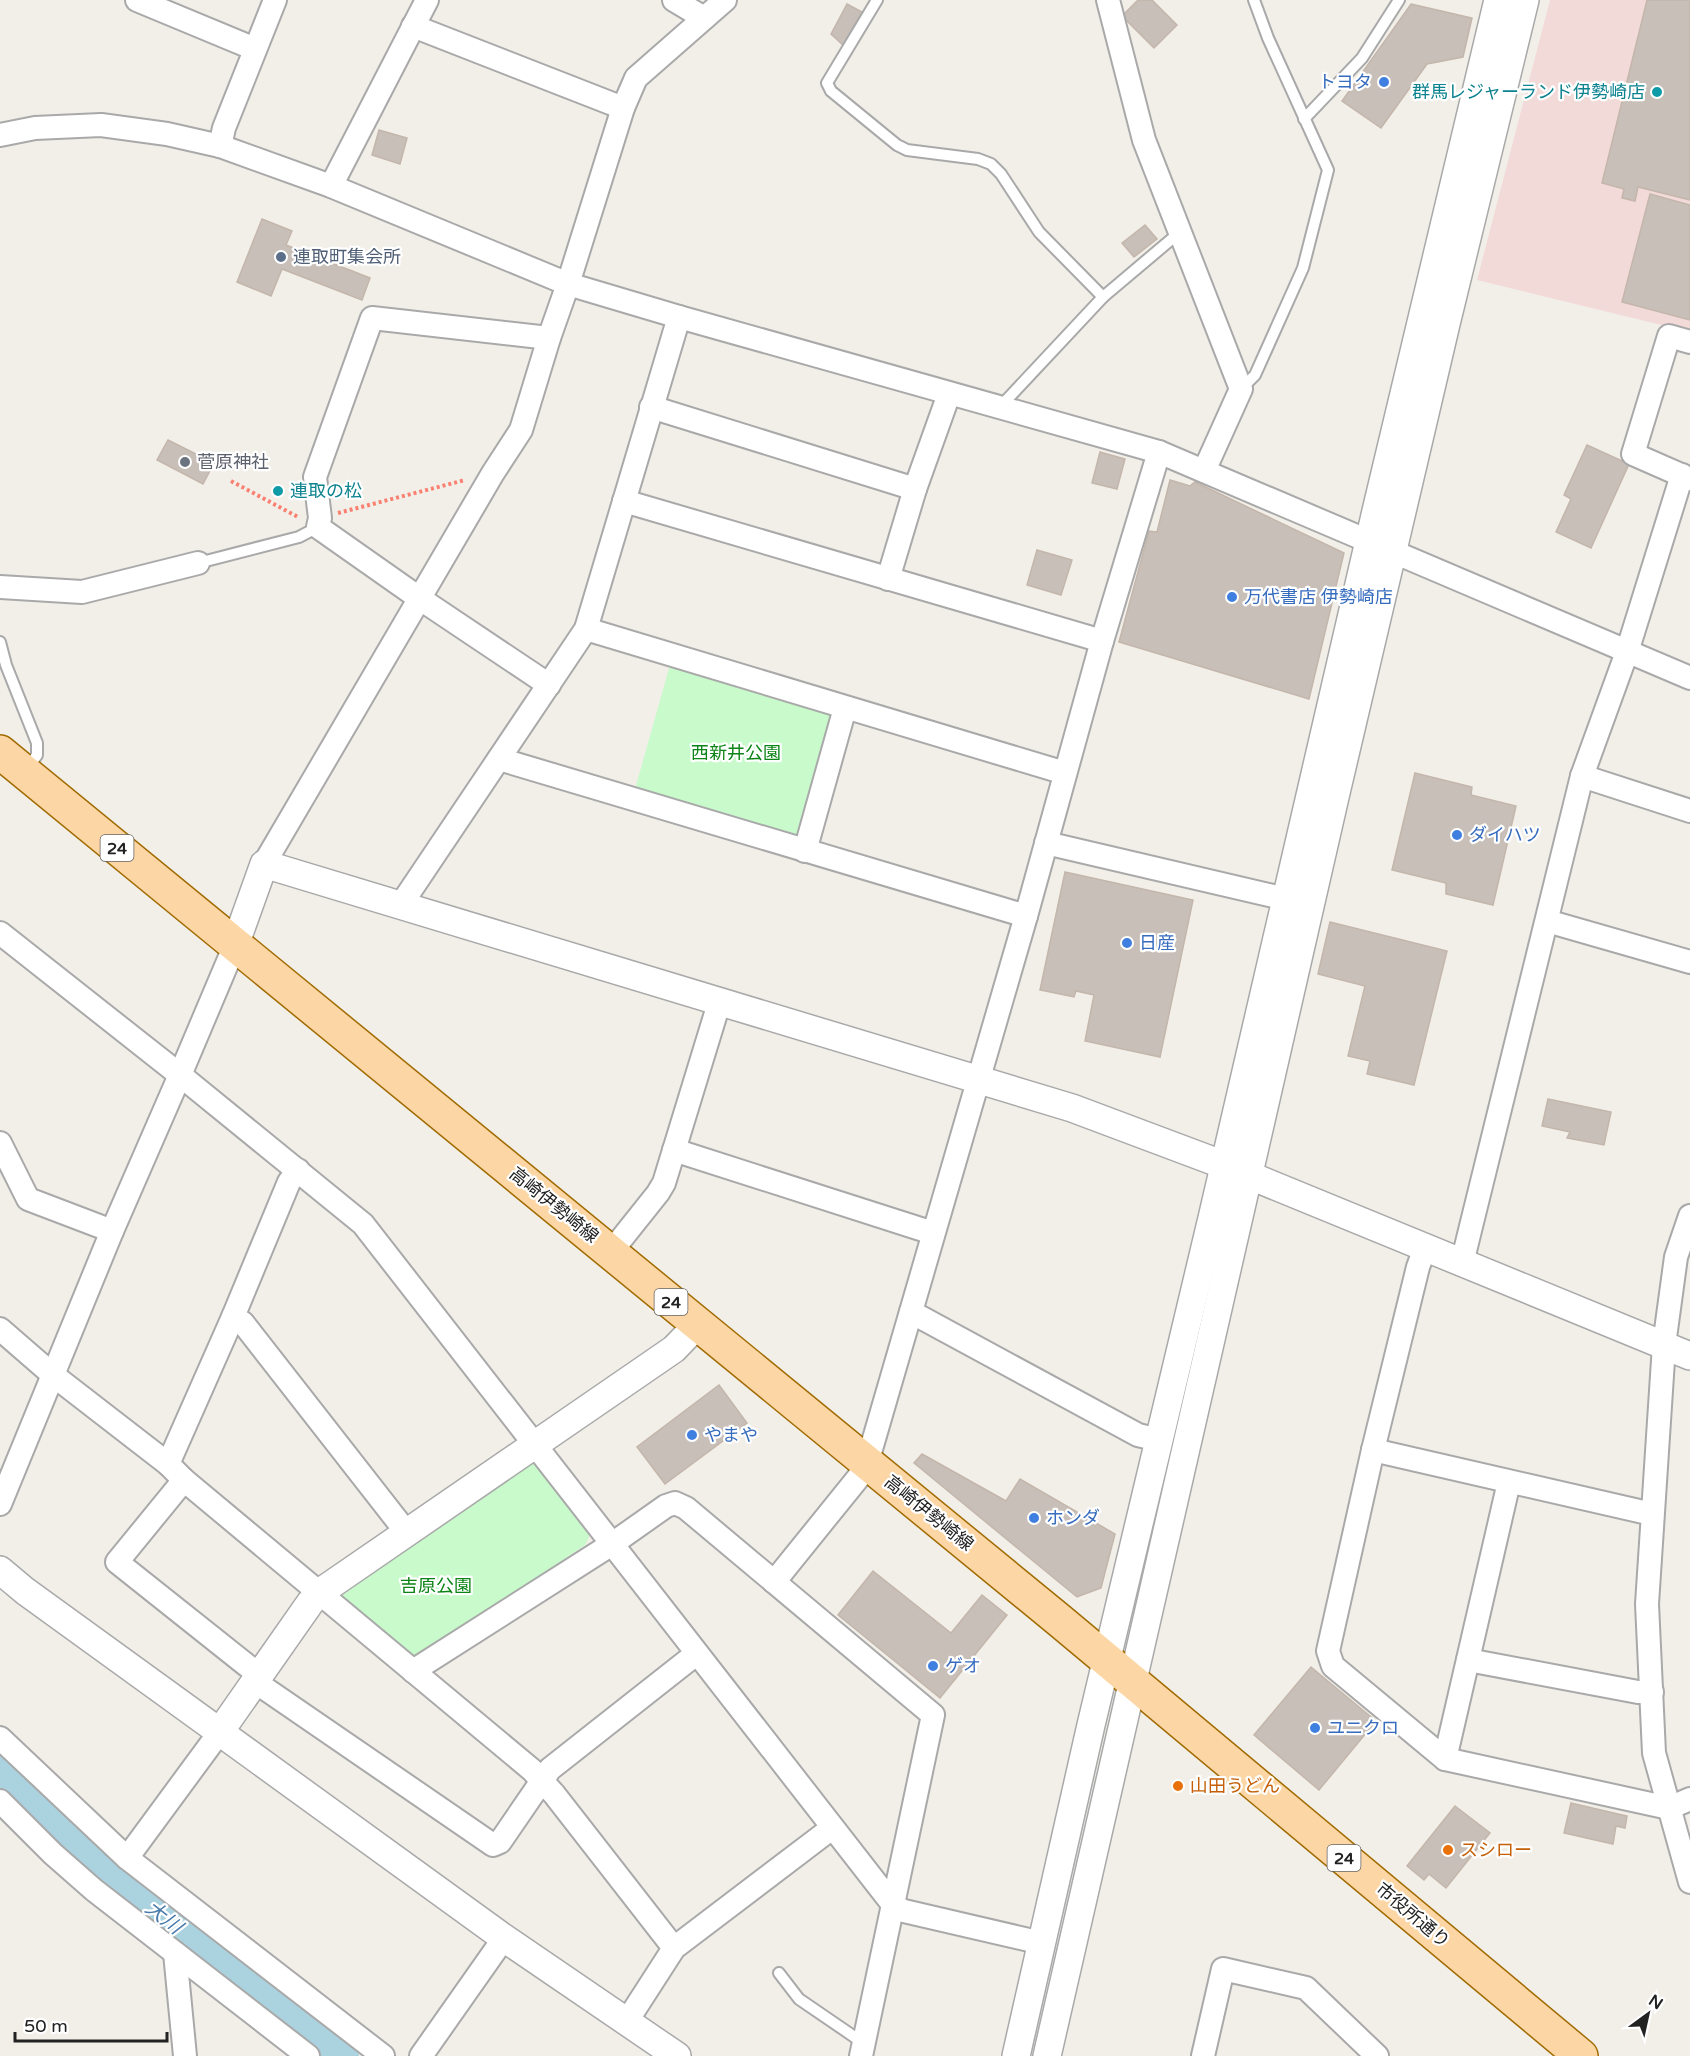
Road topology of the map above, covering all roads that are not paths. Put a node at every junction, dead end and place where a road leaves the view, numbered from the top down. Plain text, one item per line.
1 (137, 0) edge
2 (275, 0) edge
3 (427, 0) edge
4 (674, 0) edge
5 (725, 0) edge
6 (877, 0) edge
7 (1108, 0) edge
8 (1254, 0) edge
9 (1399, 0) edge
10 (1498, 0) edge
11 (1525, 0) edge
12 (704, 18) junction
13 (412, 26) junction
14 (255, 49) junction
15 (623, 108) junction
16 (1304, 119) junction
17 (0, 135) edge
18 (220, 146) junction
19 (331, 186) junction
20 (1180, 232) junction
21 (568, 284) junction
22 (1103, 297) junction
23 (679, 317) junction
24 (549, 338) junction
25 (1690, 342) edge
26 (1241, 388) junction
27 (949, 394) junction
28 (651, 407) junction
29 (1000, 407) junction
30 (1159, 452) junction
31 (1204, 471) junction
32 (1686, 477) edge
33 (915, 489) junction
34 (624, 501) junction
35 (319, 522) junction
36 (1381, 547) junction
37 (198, 563) joint
38 (888, 579) junction
39 (0, 587) edge
40 (419, 598) junction
41 (586, 629) junction
42 (1102, 641) junction
43 (0, 642) edge
44 (1628, 652) junction
45 (1690, 678) edge
46 (549, 684) junction
47 (845, 708) junction
48 (499, 759) junction
49 (12, 762) edge
50 (1065, 773) junction
51 (1582, 776) junction
52 (1690, 811) edge
53 (1046, 843) junction
54 (805, 851) junction
55 (264, 864) junction
56 (1286, 899) junction
57 (400, 906) junction
58 (1026, 916) junction
59 (1547, 921) junction
60 (0, 933) edge
61 (235, 945) junction
62 (1690, 962) edge
63 (720, 1000) junction
64 (180, 1075) junction
65 (979, 1079) junction
66 (0, 1143) edge
67 (674, 1150) junction
68 (298, 1170) junction
69 (1236, 1170) junction
70 (1690, 1216) edge
71 (112, 1231) junction
72 (933, 1233) junction
73 (1425, 1248) junction
74 (611, 1252) junction
75 (1462, 1263) junction
76 (911, 1312) junction
77 (233, 1317) junction
78 (698, 1324) junction
79 (0, 1329) edge
80 (1664, 1345) junction
81 (1690, 1356) edge
82 (53, 1375) junction
83 (1159, 1440) junction
84 (535, 1446) junction
85 (1373, 1450) junction
86 (867, 1463) junction
87 (168, 1464) junction
88 (184, 1480) junction
89 (1509, 1482) junction
90 (0, 1504) edge
91 (1652, 1514) junction
92 (407, 1533) junction
93 (612, 1544) junction
94 (0, 1570) edge
95 (774, 1582) junction
96 (319, 1593) junction
97 (696, 1654) junction
98 (1106, 1660) junction
99 (1468, 1660) junction
100 (413, 1671) junction
101 (256, 1678) junction
102 (1133, 1681) junction
103 (1652, 1692) junction
104 (219, 1732) junction
105 (0, 1738) edge
106 (1445, 1759) junction
107 (542, 1781) junction
108 (1690, 1799) edge
109 (0, 1801) edge
110 (1669, 1808) junction
111 (832, 1828) junction
112 (127, 1858) junction
113 (1690, 1882) edge
114 (894, 1906) junction
115 (504, 1938) junction
116 (1042, 1942) junction
117 (674, 1948) junction
118 (175, 1953) junction
119 (779, 1973) dead end
120 (627, 2021) junction
121 (862, 2048) edge
122 (186, 2056) edge
123 (308, 2056) edge
124 (383, 2056) edge
125 (421, 2056) edge
126 (677, 2056) edge
127 (1016, 2056) edge
128 (1047, 2056) edge
129 (1203, 2056) edge
130 (1377, 2056) edge
131 (1581, 2056) edge

1 - 14 street
2 - 14 street
3 - 13 street
4 - 12 street
5 - 12 street
6 - 22 lane
7 - 20 street
8 - 16 lane
9 - 16 lane
10 - 36 street
11 - 36 street
12 - 15 street
13 - 15 street
13 - 19 street
14 - 18 street
15 - 21 street
16 - 26 lane
17 - 18 street
18 - 19 street
19 - 21 street
20 - 22 lane
20 - 26 street
21 - 23 street
21 - 24 street
22 - 29 lane
23 - 27 street
23 - 28 street
24 - 35 street
24 - 40 street
25 - 32 street
26 - 31 street
27 - 29 street
27 - 33 street
28 - 33 street
28 - 34 street
29 - 30 street
30 - 31 street
30 - 42 street
31 - 36 street
32 - 44 street
33 - 38 street
34 - 38 street
34 - 41 street
35 - 37 lane
35 - 40 street
36 - 44 street
36 - 56 street
36 - 69 street
37 - 39 street
38 - 42 street
40 - 46 street
40 - 55 street
41 - 46 street
41 - 47 street
42 - 50 street
43 - 49 lane
44 - 45 street
44 - 51 street
46 - 48 street
47 - 50 street
47 - 54 street
48 - 54 street
48 - 57 street
49 - 61 main road, 高崎伊勢崎線 / 24
50 - 53 street
51 - 52 street
51 - 59 street
53 - 56 street
53 - 58 street
54 - 58 street
55 - 57 street
55 - 61 street
56 - 69 street
57 - 63 street
58 - 65 street
59 - 62 street
59 - 75 street
60 - 64 street
61 - 64 street
61 - 74 main road, 高崎伊勢崎線 / 24
63 - 65 street
63 - 67 street
64 - 68 street
64 - 71 street
65 - 69 street
65 - 72 street
66 - 71 street
67 - 72 street
67 - 74 street
68 - 77 street
68 - 84 street
69 - 73 street
69 - 83 street
69 - 102 street
70 - 80 street
71 - 82 street
72 - 76 street
73 - 75 street
73 - 85 street
74 - 78 main road, 高崎伊勢崎線 / 24
75 - 80 street
76 - 83 street
76 - 86 street
77 - 87 street
77 - 92 street
78 - 84 street
78 - 86 main road, 高崎伊勢崎線 / 24
79 - 82 street
80 - 81 street
80 - 91 street
82 - 87 street
82 - 90 street
83 - 98 street
84 - 92 street
84 - 93 street
85 - 89 street
85 - 106 street
86 - 95 street
86 - 98 main road, 高崎伊勢崎線 / 24
87 - 88 street
88 - 96 street
88 - 101 street
89 - 91 street
89 - 99 street
91 - 103 street
92 - 96 street
93 - 95 street
93 - 97 street
93 - 100 street
94 - 104 street
95 - 114 street
96 - 100 street
96 - 101 street
97 - 107 street
97 - 111 street
98 - 102 main road, 市役所通り / 24
98 - 116 street
99 - 103 street
99 - 106 street
100 - 107 street
101 - 104 street
101 - 107 street
102 - 128 street
102 - 131 main road, 市役所通り / 24
103 - 110 street
104 - 112 street
104 - 115 street
105 - 112 street
106 - 110 street
107 - 117 street
108 - 110 street
109 - 118 street
110 - 113 street
111 - 114 street
111 - 117 street
112 - 124 street
114 - 116 street
114 - 121 street
115 - 120 street
115 - 125 street
116 - 127 street
117 - 120 street
118 - 122 street
118 - 123 street
119 - 121 lane
120 - 126 street
129 - 130 street

